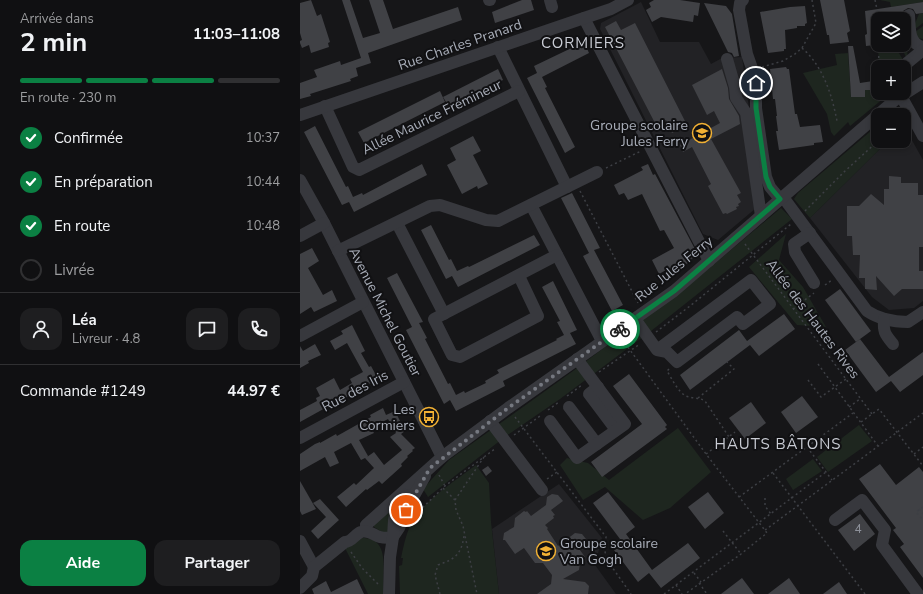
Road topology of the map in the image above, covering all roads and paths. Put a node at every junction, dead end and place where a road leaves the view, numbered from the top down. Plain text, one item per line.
1 (628, 0) edge
2 (812, 0) edge
3 (875, 0) edge
4 (740, 1) edge
5 (878, 12) edge
6 (584, 18) junction
7 (911, 18) dead end
8 (498, 47) junction
9 (923, 47) edge
10 (802, 48) junction
11 (923, 50) edge
12 (726, 59) dead end
13 (911, 68) edge
14 (753, 70) junction
15 (923, 82) edge
16 (519, 90) junction
17 (911, 90) edge
18 (896, 100) edge
19 (903, 100) edge
20 (325, 106) junction
21 (300, 115) edge
22 (837, 122) dead end
23 (923, 136) edge
24 (650, 146) junction
25 (871, 147) edge
26 (597, 172) joint
27 (300, 180) edge
28 (571, 184) junction
29 (782, 198) junction
30 (531, 205) junction
31 (761, 216) junction
32 (798, 218) junction
33 (324, 223) junction
34 (397, 223) junction
35 (810, 233) junction
36 (739, 235) junction
37 (300, 236) edge
38 (338, 251) junction
39 (557, 255) junction
40 (754, 256) junction
41 (710, 261) junction
42 (519, 276) junction
43 (814, 283) dead end
44 (363, 302) junction
45 (923, 312) edge
46 (444, 314) junction
47 (639, 316) junction
48 (884, 319) junction
49 (616, 331) junction
50 (300, 336) edge
51 (648, 338) junction
52 (602, 341) junction
53 (893, 344) dead end
54 (657, 350) junction
55 (631, 351) junction
56 (577, 359) junction
57 (727, 362) dead end
58 (818, 364) dead end
59 (667, 371) dead end
60 (846, 379) junction
61 (808, 380) dead end
62 (404, 382) junction
63 (595, 382) junction
64 (834, 387) junction
65 (698, 398) junction
66 (860, 399) junction
67 (565, 401) junction
68 (849, 407) junction
69 (508, 408) junction
70 (854, 413) junction
71 (923, 413) edge
72 (872, 414) junction
73 (547, 415) junction
74 (490, 421) junction
75 (861, 422) junction
76 (523, 428) junction
77 (735, 432) dead end
78 (897, 432) junction
79 (513, 435) dead end
80 (729, 437) junction
81 (300, 438) edge
82 (597, 444) junction
83 (499, 445) dead end
84 (878, 446) junction
85 (807, 447) junction
86 (923, 447) edge
87 (706, 454) junction
88 (914, 454) junction
89 (485, 456) junction
90 (442, 458) junction
91 (923, 466) edge
92 (434, 469) junction
93 (773, 472) junction
94 (826, 472) junction
95 (832, 480) junction
96 (444, 487) junction
97 (405, 489) junction
98 (542, 490) dead end
99 (739, 497) junction
100 (792, 497) junction
101 (765, 498) dead end
102 (455, 500) junction
103 (798, 505) junction
104 (923, 507) edge
105 (920, 509) junction
106 (418, 511) dead end
107 (771, 514) junction
108 (923, 514) edge
109 (835, 520) dead end
110 (923, 520) edge
111 (760, 523) junction
112 (765, 530) junction
113 (363, 531) junction
114 (722, 531) dead end
115 (464, 534) junction
116 (380, 537) junction
117 (393, 537) junction
118 (300, 541) edge
119 (343, 543) junction
120 (732, 544) junction
121 (741, 554) junction
122 (390, 557) junction
123 (314, 567) junction
124 (694, 573) junction
125 (700, 583) junction
126 (676, 585) junction
127 (300, 588) edge
128 (385, 591) edge
129 (440, 594) edge
130 (477, 594) edge
131 (631, 594) edge
132 (664, 594) edge
133 (684, 594) edge
134 (707, 594) edge
135 (865, 594) edge
136 (918, 594) edge

1 - 6 street, Rue Charles Pranard
2 - 10 path
3 - 5 path
4 - 14 street
6 - 8 street, Rue Charles Pranard
6 - 24 street
7 - 9 street
8 - 16 street
8 - 20 street, Rue Charles Pranard
10 - 14 path
10 - 22 path
11 - 13 street
12 - 31 street
14 - 29 street
15 - 17 street, Rue Jules Ferry
16 - 20 street, Allée Maurice Frémineur
16 - 28 street
18 - 29 street, Rue Jules Ferry
19 - 23 street
20 - 21 street, Rue Charles Pranard
24 - 26 path
24 - 41 street
25 - 32 path
26 - 28 street
27 - 33 street, Avenue Michel Goutier
28 - 30 street
28 - 47 path
29 - 31 street, Rue Jules Ferry
29 - 32 street
30 - 34 street
30 - 39 street
31 - 36 street, Rue Jules Ferry
32 - 35 street
32 - 40 path
33 - 37 street
33 - 38 street, Avenue Michel Goutier
34 - 38 street
34 - 46 street
35 - 43 street
35 - 48 street
36 - 40 path, Allée des Hautes Rives
36 - 41 street, Rue Jules Ferry
38 - 44 street, Avenue Michel Goutier
39 - 42 street
39 - 52 street
40 - 51 path
40 - 60 path, Allée des Hautes Rives
41 - 47 street, Rue Jules Ferry
42 - 46 street
42 - 46 street
44 - 50 street
44 - 62 street, Avenue Michel Goutier
45 - 48 street
47 - 49 street, Rue Jules Ferry
47 - 51 street
48 - 53 street
49 - 52 street, Rue Jules Ferry
49 - 55 path
51 - 54 street
51 - 55 path
52 - 56 street, Rue Jules Ferry
54 - 54 street
55 - 63 path
55 - 87 path
56 - 63 street
56 - 69 street, Rue Jules Ferry
57 - 65 path
58 - 64 path
59 - 65 path
60 - 64 path
60 - 66 path, Allée des Hautes Rives
61 - 64 path
62 - 81 street, Rue des Iris
62 - 90 street, Avenue Michel Goutier
63 - 67 path
63 - 82 street
64 - 68 path
65 - 80 path
66 - 68 path
66 - 72 path, Allée des Hautes Rives
67 - 73 path
67 - 82 street
68 - 70 path
69 - 74 street, Rue Jules Ferry
69 - 76 path
70 - 75 path
70 - 85 path
71 - 78 path
72 - 75 path
72 - 78 path
73 - 76 path
73 - 82 street
74 - 90 street, Rue Jules Ferry
74 - 98 street
75 - 84 path
76 - 79 path
76 - 131 path
77 - 80 path
78 - 84 path
78 - 88 path
80 - 87 path
83 - 89 path
84 - 95 path
85 - 93 path
85 - 94 path
86 - 88 path
87 - 99 path
88 - 91 path
89 - 96 path
89 - 102 path
90 - 92 street, Rue Jules Ferry
92 - 96 path
92 - 97 street, Rue Jules Ferry
92 - 117 street
93 - 99 path
93 - 100 path
94 - 95 path
94 - 100 path
95 - 103 path
96 - 102 path
96 - 106 path
97 - 113 street, Rue Jules Ferry
97 - 117 street
99 - 111 path
100 - 103 path
100 - 107 path
101 - 107 path
102 - 115 path
103 - 112 path
103 - 135 path
104 - 105 path
105 - 108 path
105 - 110 path
107 - 111 path
109 - 136 street
111 - 112 path
111 - 120 path
112 - 121 path
113 - 116 street
113 - 119 street, Rue Jules Ferry
114 - 120 path
115 - 129 path
115 - 130 path
116 - 117 street
116 - 122 street
117 - 122 street
118 - 123 street
119 - 123 street, Rue Jules Ferry
119 - 128 path
120 - 121 path
120 - 124 path
121 - 125 path
122 - 128 street
123 - 127 street, Rue Jules Ferry
124 - 125 path
124 - 126 path
125 - 133 path
125 - 134 path
126 - 132 path
126 - 133 path

